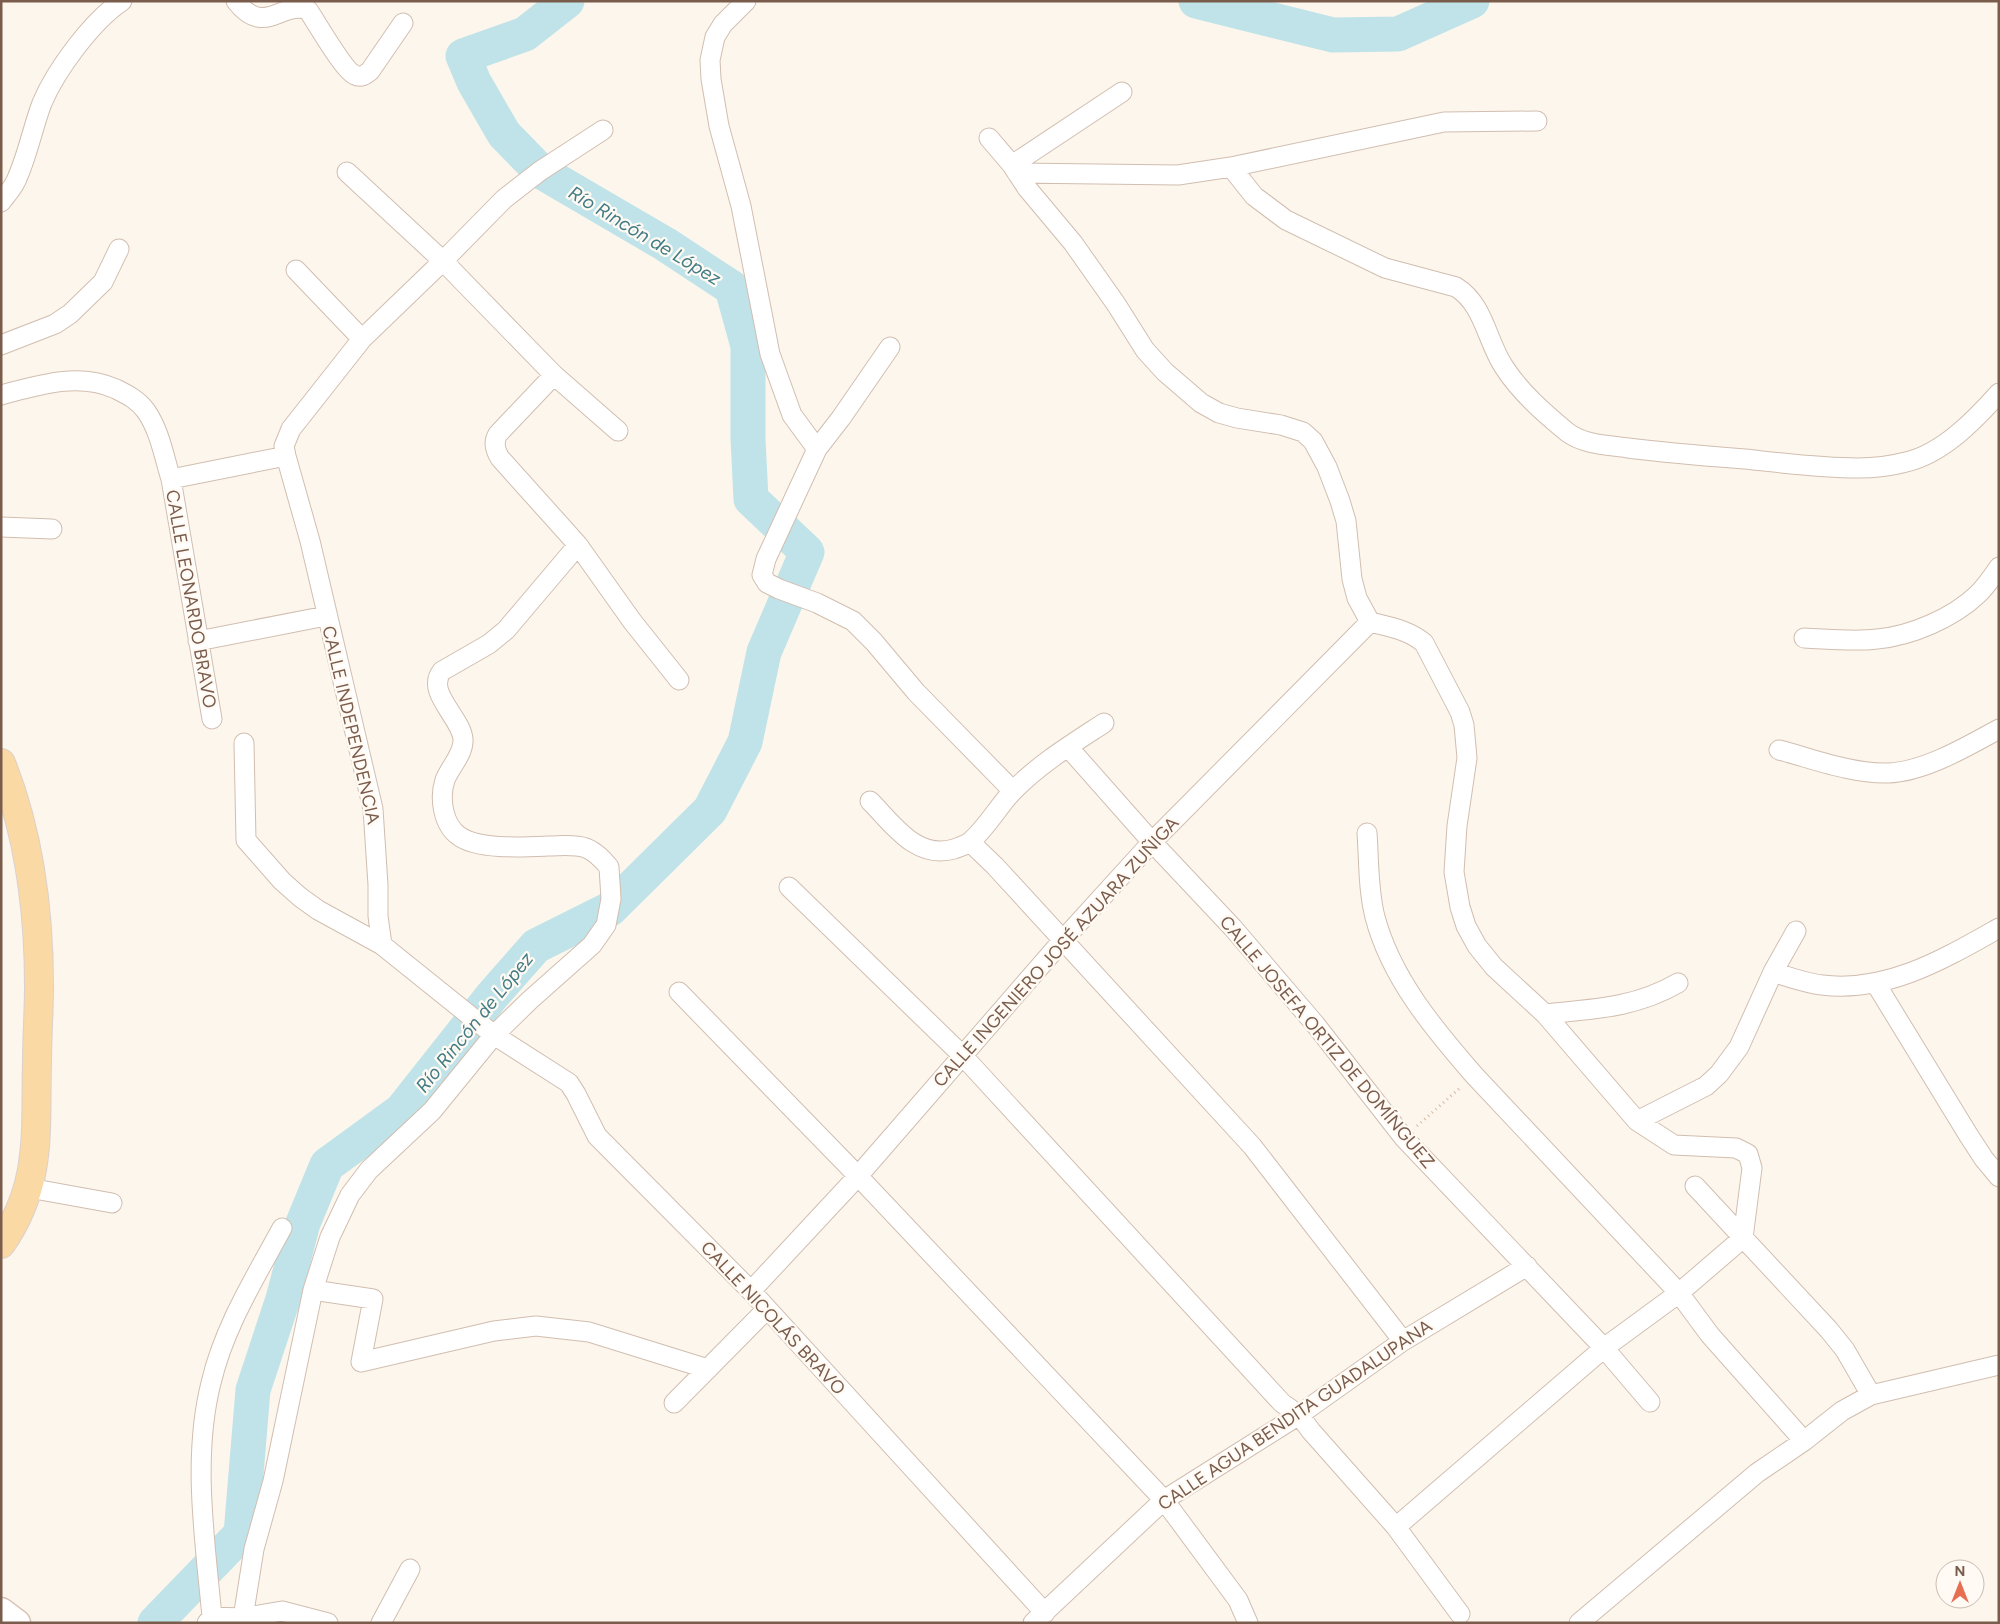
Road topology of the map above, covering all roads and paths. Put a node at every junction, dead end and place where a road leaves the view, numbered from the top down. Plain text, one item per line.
1 (122, 1) edge
2 (236, 1) edge
3 (746, 1) edge
4 (403, 23) dead end
5 (1122, 92) dead end
6 (1537, 121) dead end
7 (603, 130) dead end
8 (989, 138) dead end
9 (1231, 167) junction
10 (1014, 168) junction
11 (347, 172) dead end
12 (1, 202) edge
13 (120, 249) dead end
14 (443, 261) junction
15 (296, 270) dead end
16 (362, 339) junction
17 (1, 345) edge
18 (890, 346) dead end
19 (554, 375) junction
20 (1999, 393) edge
21 (1, 395) edge
22 (618, 432) dead end
23 (817, 449) junction
24 (286, 456) junction
25 (170, 479) junction
26 (1, 527) edge
27 (52, 529) dead end
28 (578, 546) junction
29 (1999, 567) edge
30 (326, 616) junction
31 (1370, 622) junction
32 (1804, 638) dead end
33 (198, 641) junction
34 (679, 680) dead end
35 (212, 719) dead end
36 (1104, 723) dead end
37 (1999, 729) edge
38 (244, 742) dead end
39 (1068, 747) junction
40 (1779, 750) dead end
41 (1, 763) edge
42 (1012, 791) junction
43 (870, 801) dead end
44 (1367, 833) dead end
45 (970, 842) junction
46 (1152, 842) junction
47 (789, 888) dead end
48 (1999, 928) edge
49 (1796, 931) dead end
50 (1063, 940) junction
51 (382, 945) junction
52 (1773, 972) junction
53 (1678, 983) dead end
54 (1876, 984) junction
55 (680, 992) dead end
56 (1545, 1014) junction
57 (494, 1035) junction
58 (962, 1055) junction
59 (1474, 1075) junction
60 (1637, 1121) junction
61 (1404, 1138) junction
62 (858, 1176) junction
63 (1999, 1177) edge
64 (1695, 1186) dead end
65 (29, 1188) junction
66 (112, 1203) dead end
67 (282, 1228) dead end
68 (1743, 1238) junction
69 (1, 1244) edge
70 (1527, 1266) junction
71 (313, 1290) junction
72 (751, 1291) junction
73 (1679, 1293) junction
74 (766, 1310) junction
75 (1403, 1341) junction
76 (1604, 1348) junction
77 (1999, 1365) edge
78 (708, 1369) junction
79 (1871, 1395) junction
80 (1650, 1402) dead end
81 (674, 1403) dead end
82 (1299, 1415) junction
83 (1804, 1441) junction
84 (1164, 1500) junction
85 (1396, 1527) junction
86 (410, 1569) dead end
87 (1, 1611) edge
88 (1460, 1614) dead end
89 (243, 1618) junction
90 (1039, 1618) edge
91 (209, 1620) edge
92 (17, 1623) edge
93 (328, 1623) edge
94 (381, 1623) edge
95 (1248, 1623) edge
96 (1579, 1623) edge

1 - 12 street
2 - 4 street
3 - 23 street
5 - 10 street
6 - 9 street
7 - 14 street
8 - 10 street
9 - 10 street
9 - 20 street
10 - 31 street
11 - 14 street
13 - 17 street
14 - 16 street
14 - 19 street
15 - 16 street
16 - 24 street
18 - 23 street
19 - 22 street
19 - 28 street
21 - 25 street, CALLE LEONARDO BRAVO
23 - 42 street
24 - 25 street
24 - 30 street, CALLE INDEPENDENCIA
25 - 33 street, CALLE LEONARDO BRAVO
26 - 27 street
28 - 34 street
28 - 57 street
29 - 32 street
30 - 33 street
30 - 51 street, CALLE INDEPENDENCIA
31 - 46 street, CALLE INGENIERO JOSÉ AZUARA ZUÑIGA
31 - 56 street
33 - 35 street, CALLE LEONARDO BRAVO
36 - 39 street
37 - 40 street
38 - 51 street
39 - 42 street
39 - 46 street, CALLE JOSEFA ORTIZ DE DOMÍNGUEZ
41 - 65 main road
42 - 45 street
43 - 45 street
44 - 59 street
45 - 50 street
46 - 50 street, CALLE INGENIERO JOSÉ AZUARA ZUÑIGA
46 - 61 street, CALLE JOSEFA ORTIZ DE DOMÍNGUEZ
47 - 58 street
48 - 54 street
49 - 52 street
50 - 58 street, CALLE INGENIERO JOSÉ AZUARA ZUÑIGA
50 - 75 street
51 - 57 street
52 - 54 street
52 - 60 street
53 - 56 street
54 - 63 street
55 - 62 street
56 - 60 street
57 - 71 street
57 - 72 street, CALLE NICOLÁS BRAVO
58 - 62 street, CALLE INGENIERO JOSÉ AZUARA ZUÑIGA
58 - 82 street
59 - 61 path
59 - 73 street
60 - 68 street
61 - 70 street, CALLE JOSEFA ORTIZ DE DOMÍNGUEZ
62 - 72 street, CALLE INGENIERO JOSÉ AZUARA ZUÑIGA
62 - 84 street
64 - 68 street
65 - 66 street
65 - 69 main road
67 - 91 street
68 - 73 street
68 - 79 street
70 - 75 street, CALLE AGUA BENDITA GUADALUPANA
70 - 76 street, CALLE JOSEFA ORTIZ DE DOMÍNGUEZ
71 - 78 street
71 - 89 street
72 - 74 street, CALLE NICOLÁS BRAVO
73 - 76 street
73 - 83 street
74 - 78 street
74 - 90 street, CALLE NICOLÁS BRAVO
75 - 82 street, CALLE AGUA BENDITA GUADALUPANA
76 - 80 street, CALLE JOSEFA ORTIZ DE DOMÍNGUEZ
76 - 85 street
77 - 79 street
78 - 81 street
79 - 83 street
82 - 84 street, CALLE AGUA BENDITA GUADALUPANA
82 - 85 street
83 - 96 street
84 - 90 street, CALLE AGUA BENDITA GUADALUPANA
84 - 95 street
85 - 88 street
86 - 94 street
87 - 92 main road
89 - 91 street
89 - 93 street

